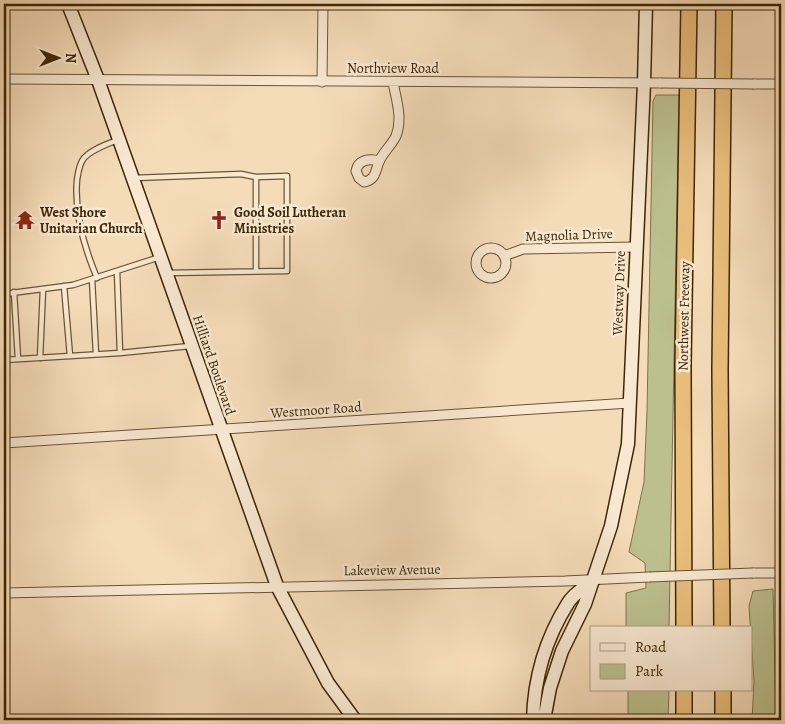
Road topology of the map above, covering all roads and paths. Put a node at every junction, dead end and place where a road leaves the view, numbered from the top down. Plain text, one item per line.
1 (322, 4) edge
2 (646, 4) edge
3 (689, 4) edge
4 (724, 4) edge
5 (69, 5) edge
6 (4, 79) edge
7 (98, 80) junction
8 (322, 82) junction
9 (392, 82) junction
10 (644, 83) junction
11 (781, 84) edge
12 (119, 140) junction
13 (379, 161) dead end
14 (256, 177) junction
15 (132, 178) junction
16 (636, 247) junction
17 (504, 256) dead end
18 (160, 257) junction
19 (117, 271) junction
20 (256, 271) junction
21 (166, 273) junction
22 (94, 278) junction
23 (64, 286) junction
24 (44, 289) junction
25 (14, 292) junction
26 (4, 294) edge
27 (191, 346) junction
28 (120, 353) junction
29 (96, 354) junction
30 (70, 356) junction
31 (40, 358) junction
32 (18, 359) junction
33 (4, 360) edge
34 (630, 403) junction
35 (221, 430) junction
36 (4, 443) edge
37 (781, 573) edge
38 (594, 580) junction
39 (277, 586) junction
40 (4, 593) edge
41 (684, 626) edge
42 (722, 626) edge
43 (684, 692) edge
44 (722, 692) edge
45 (355, 720) edge
46 (533, 720) edge
47 (544, 720) edge
48 (684, 720) edge
49 (723, 720) edge

1 - 8 street
2 - 10 main road, Westway Drive
3 - 41 highway, Northwest Freeway
4 - 42 highway
5 - 7 main road, Hilliard Boulevard
6 - 7 street, Northview Road
7 - 8 street, Northview Road
7 - 12 main road, Hilliard Boulevard
8 - 9 street, Northview Road
9 - 10 street, Northview Road
9 - 13 street
10 - 11 street, Northview Road, bridge
10 - 16 main road, Westway Drive
12 - 15 main road, Hilliard Boulevard
12 - 22 lane
14 - 15 lane
14 - 20 lane
14 - 20 lane
15 - 18 main road, Hilliard Boulevard
16 - 17 street, Magnolia Drive
16 - 34 main road, Westway Drive
18 - 19 lane
18 - 21 main road, Hilliard Boulevard
19 - 22 lane
19 - 28 lane
20 - 21 lane
21 - 27 main road, Hilliard Boulevard
22 - 23 lane
22 - 29 lane
23 - 24 lane
23 - 30 lane
24 - 25 lane
24 - 31 lane
25 - 26 lane
25 - 32 lane
27 - 28 lane
27 - 35 main road, Hilliard Boulevard
28 - 29 lane
29 - 30 lane
30 - 31 lane
31 - 32 lane
32 - 33 lane
34 - 35 street, Westmoor Road
34 - 38 main road, Westway Drive
35 - 36 street, Westmoor Road
35 - 39 main road, Hilliard Boulevard
37 - 38 street, Lakeview Avenue, bridge
38 - 39 street, Lakeview Avenue
38 - 46 main road
38 - 47 main road, Westway Drive
39 - 40 street, Lakeview Avenue
39 - 45 main road, Hilliard Boulevard
43 - 48 highway
44 - 49 highway

